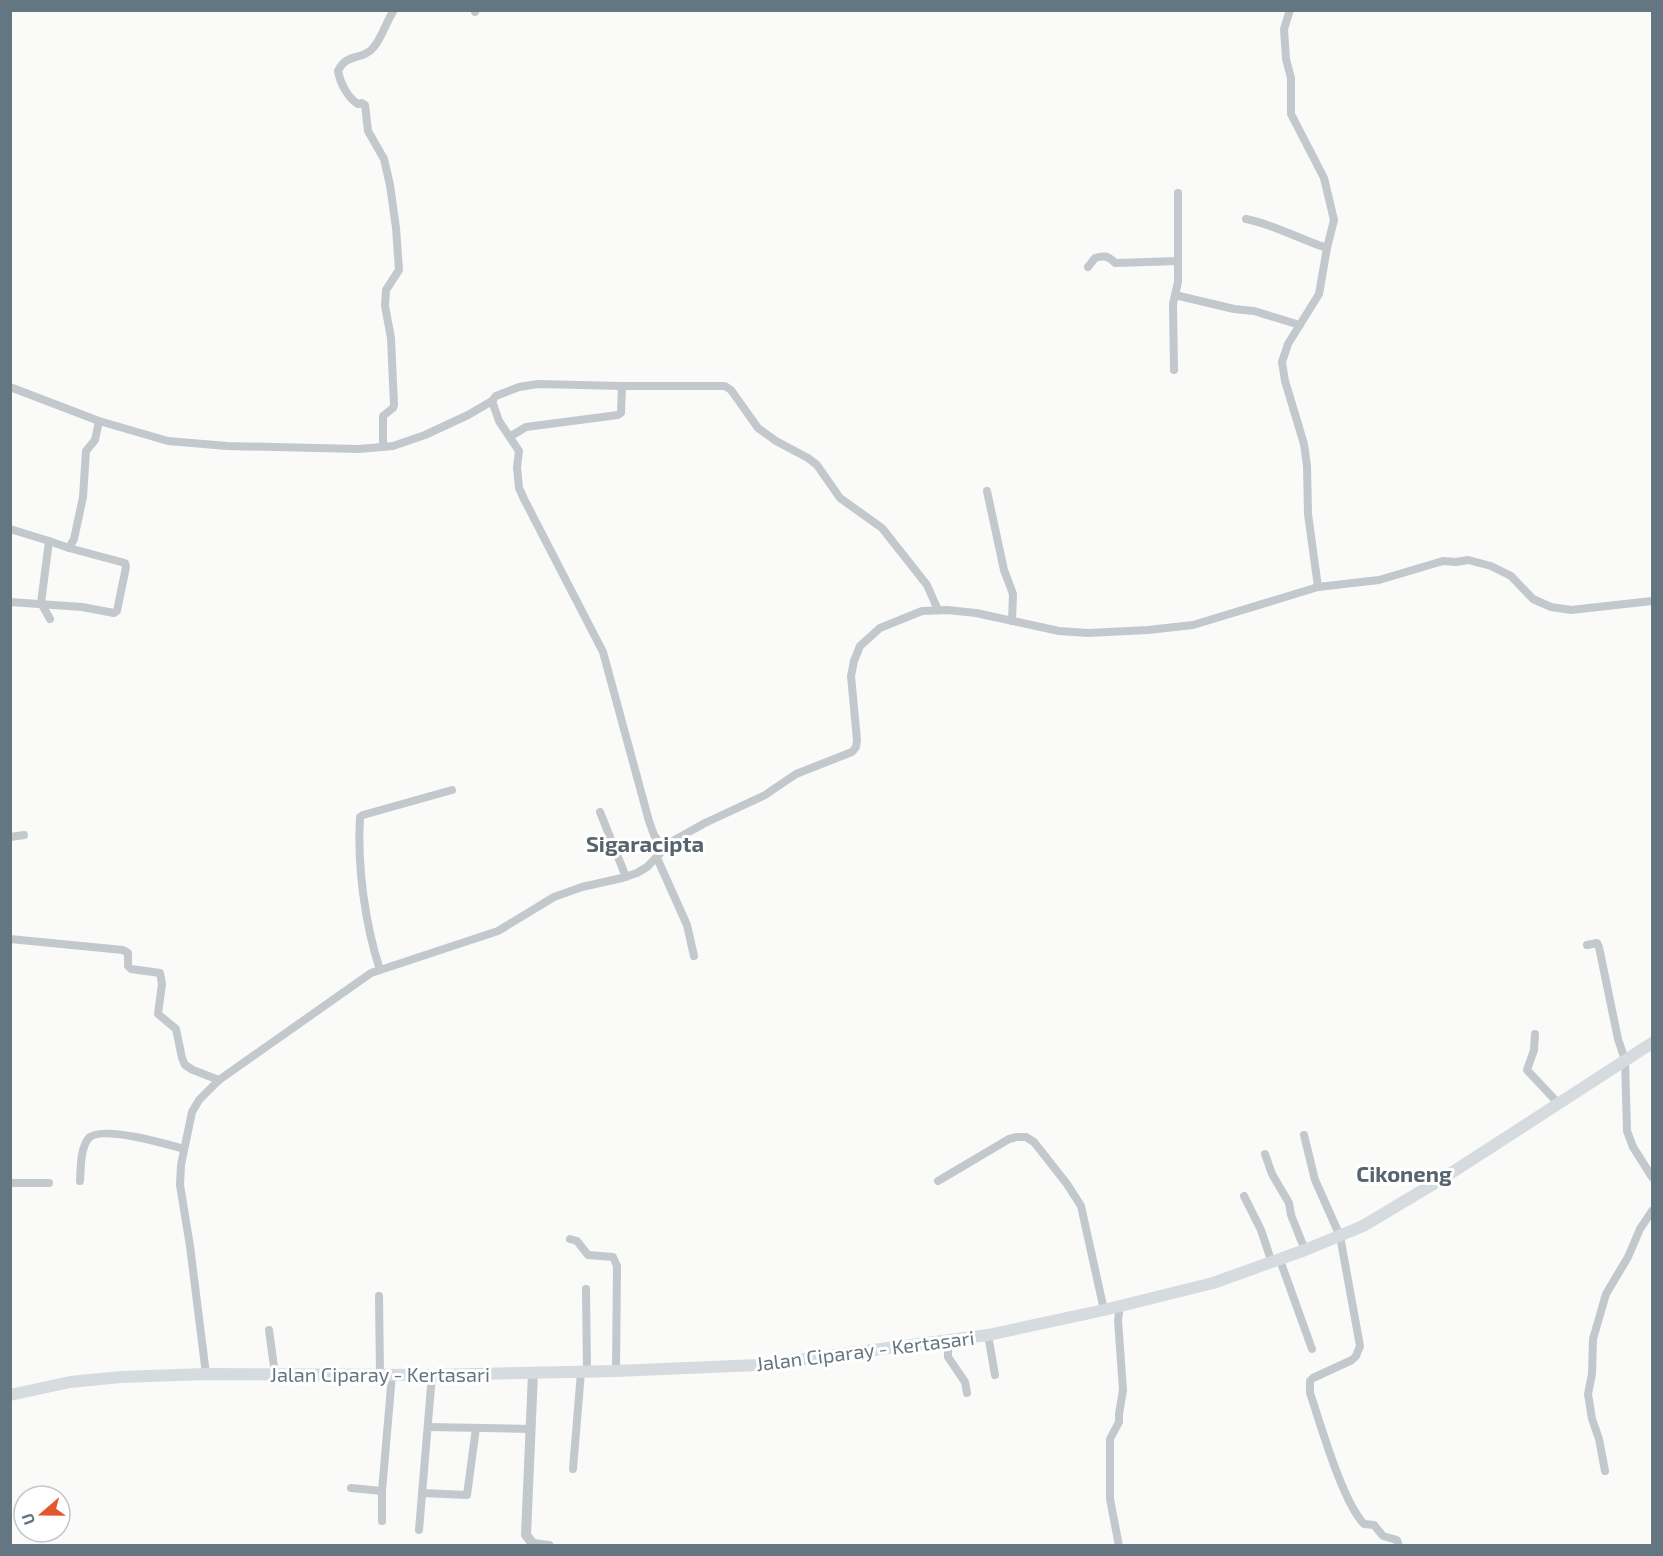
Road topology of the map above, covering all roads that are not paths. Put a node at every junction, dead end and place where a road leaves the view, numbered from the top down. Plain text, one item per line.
1 (394, 10) edge
2 (1290, 10) edge
3 (1178, 193) dead end
4 (1246, 219) dead end
5 (1327, 248) junction
6 (1178, 261) junction
7 (1088, 267) dead end
8 (1175, 295) junction
9 (1300, 325) junction
10 (1174, 370) dead end
11 (622, 386) junction
12 (10, 387) edge
13 (492, 400) junction
14 (99, 421) junction
15 (510, 436) junction
16 (383, 447) junction
17 (987, 491) dead end
18 (10, 529) edge
19 (49, 541) junction
20 (69, 548) junction
21 (1318, 587) junction
22 (1653, 600) edge
23 (10, 602) edge
24 (41, 603) junction
25 (938, 610) junction
26 (50, 619) dead end
27 (1012, 621) junction
28 (452, 790) dead end
29 (600, 812) dead end
30 (24, 835) dead end
31 (10, 837) edge
32 (663, 849) junction
33 (657, 858) junction
34 (626, 877) junction
35 (10, 939) edge
36 (1587, 945) dead end
37 (694, 956) dead end
38 (380, 970) junction
39 (1535, 1034) dead end
40 (1653, 1044) edge
41 (1625, 1060) junction
42 (219, 1080) junction
43 (1558, 1103) junction
44 (1304, 1135) dead end
45 (184, 1149) junction
46 (1265, 1154) dead end
47 (1653, 1177) edge
48 (80, 1181) dead end
49 (939, 1181) dead end
50 (10, 1183) edge
51 (49, 1183) dead end
52 (1244, 1196) dead end
53 (1653, 1211) edge
54 (1340, 1236) junction
55 (570, 1239) dead end
56 (1305, 1250) junction
57 (1276, 1261) junction
58 (586, 1289) dead end
59 (379, 1296) dead end
60 (1120, 1306) junction
61 (1104, 1310) junction
62 (269, 1330) dead end
63 (988, 1335) junction
64 (948, 1341) junction
65 (1312, 1349) dead end
66 (616, 1371) junction
67 (584, 1372) junction
68 (533, 1373) junction
69 (206, 1374) junction
70 (275, 1374) junction
71 (386, 1375) junction
72 (432, 1375) junction
73 (995, 1375) dead end
74 (967, 1394) dead end
75 (10, 1395) edge
76 (428, 1427) junction
77 (476, 1428) junction
78 (530, 1429) junction
79 (573, 1469) dead end
80 (1605, 1472) dead end
81 (351, 1488) dead end
82 (382, 1491) junction
83 (423, 1493) junction
84 (382, 1521) dead end
85 (419, 1530) dead end
86 (1398, 1543) edge
87 (549, 1545) edge
88 (1119, 1545) edge

1 - 16 street
2 - 5 street
3 - 6 street
4 - 5 street
5 - 9 street
6 - 7 street
6 - 8 street
8 - 9 street
8 - 10 street
9 - 21 street
11 - 13 street
11 - 15 street
11 - 25 street
12 - 14 street
13 - 15 street
13 - 16 street
14 - 16 street
14 - 20 street
15 - 32 street
17 - 27 street
18 - 19 street
19 - 20 street
19 - 24 street
20 - 24 street
21 - 22 street
21 - 27 street
23 - 24 street
24 - 26 street
25 - 27 street
25 - 32 street
28 - 38 street
29 - 34 street
30 - 31 street
32 - 33 street
33 - 34 street
33 - 37 street
34 - 38 street
35 - 42 street
36 - 41 street
38 - 42 street
39 - 43 street
40 - 41 main road, Jalan Ciparay - Kertasari
41 - 43 main road, Jalan Ciparay - Kertasari
41 - 47 street
42 - 45 street
43 - 54 main road, Jalan Ciparay - Kertasari
44 - 54 street
45 - 48 street
45 - 69 street
46 - 56 street
49 - 61 street
50 - 51 street
52 - 57 street
53 - 80 street
54 - 56 main road, Jalan Ciparay - Kertasari
54 - 86 street
55 - 66 street
56 - 57 main road, Jalan Ciparay - Kertasari
57 - 60 main road, Jalan Ciparay - Kertasari
57 - 65 street
58 - 67 street
59 - 71 street
60 - 61 main road, Jalan Ciparay - Kertasari
60 - 88 street
61 - 63 main road, Jalan Ciparay - Kertasari
62 - 70 street
63 - 64 main road, Jalan Ciparay - Kertasari
63 - 73 street
64 - 66 main road, Jalan Ciparay - Kertasari
64 - 74 street
66 - 67 main road, Jalan Ciparay - Kertasari
67 - 68 main road, Jalan Ciparay - Kertasari
67 - 79 street
68 - 72 main road, Jalan Ciparay - Kertasari
68 - 78 street
69 - 70 main road, Jalan Ciparay - Kertasari
69 - 75 main road, Jalan Ciparay - Kertasari
70 - 71 main road, Jalan Ciparay - Kertasari
71 - 72 main road, Jalan Ciparay - Kertasari
71 - 82 street
72 - 76 street
76 - 77 street
76 - 83 street
77 - 78 street
77 - 83 street
78 - 87 street
81 - 82 street
82 - 84 street
83 - 85 street

